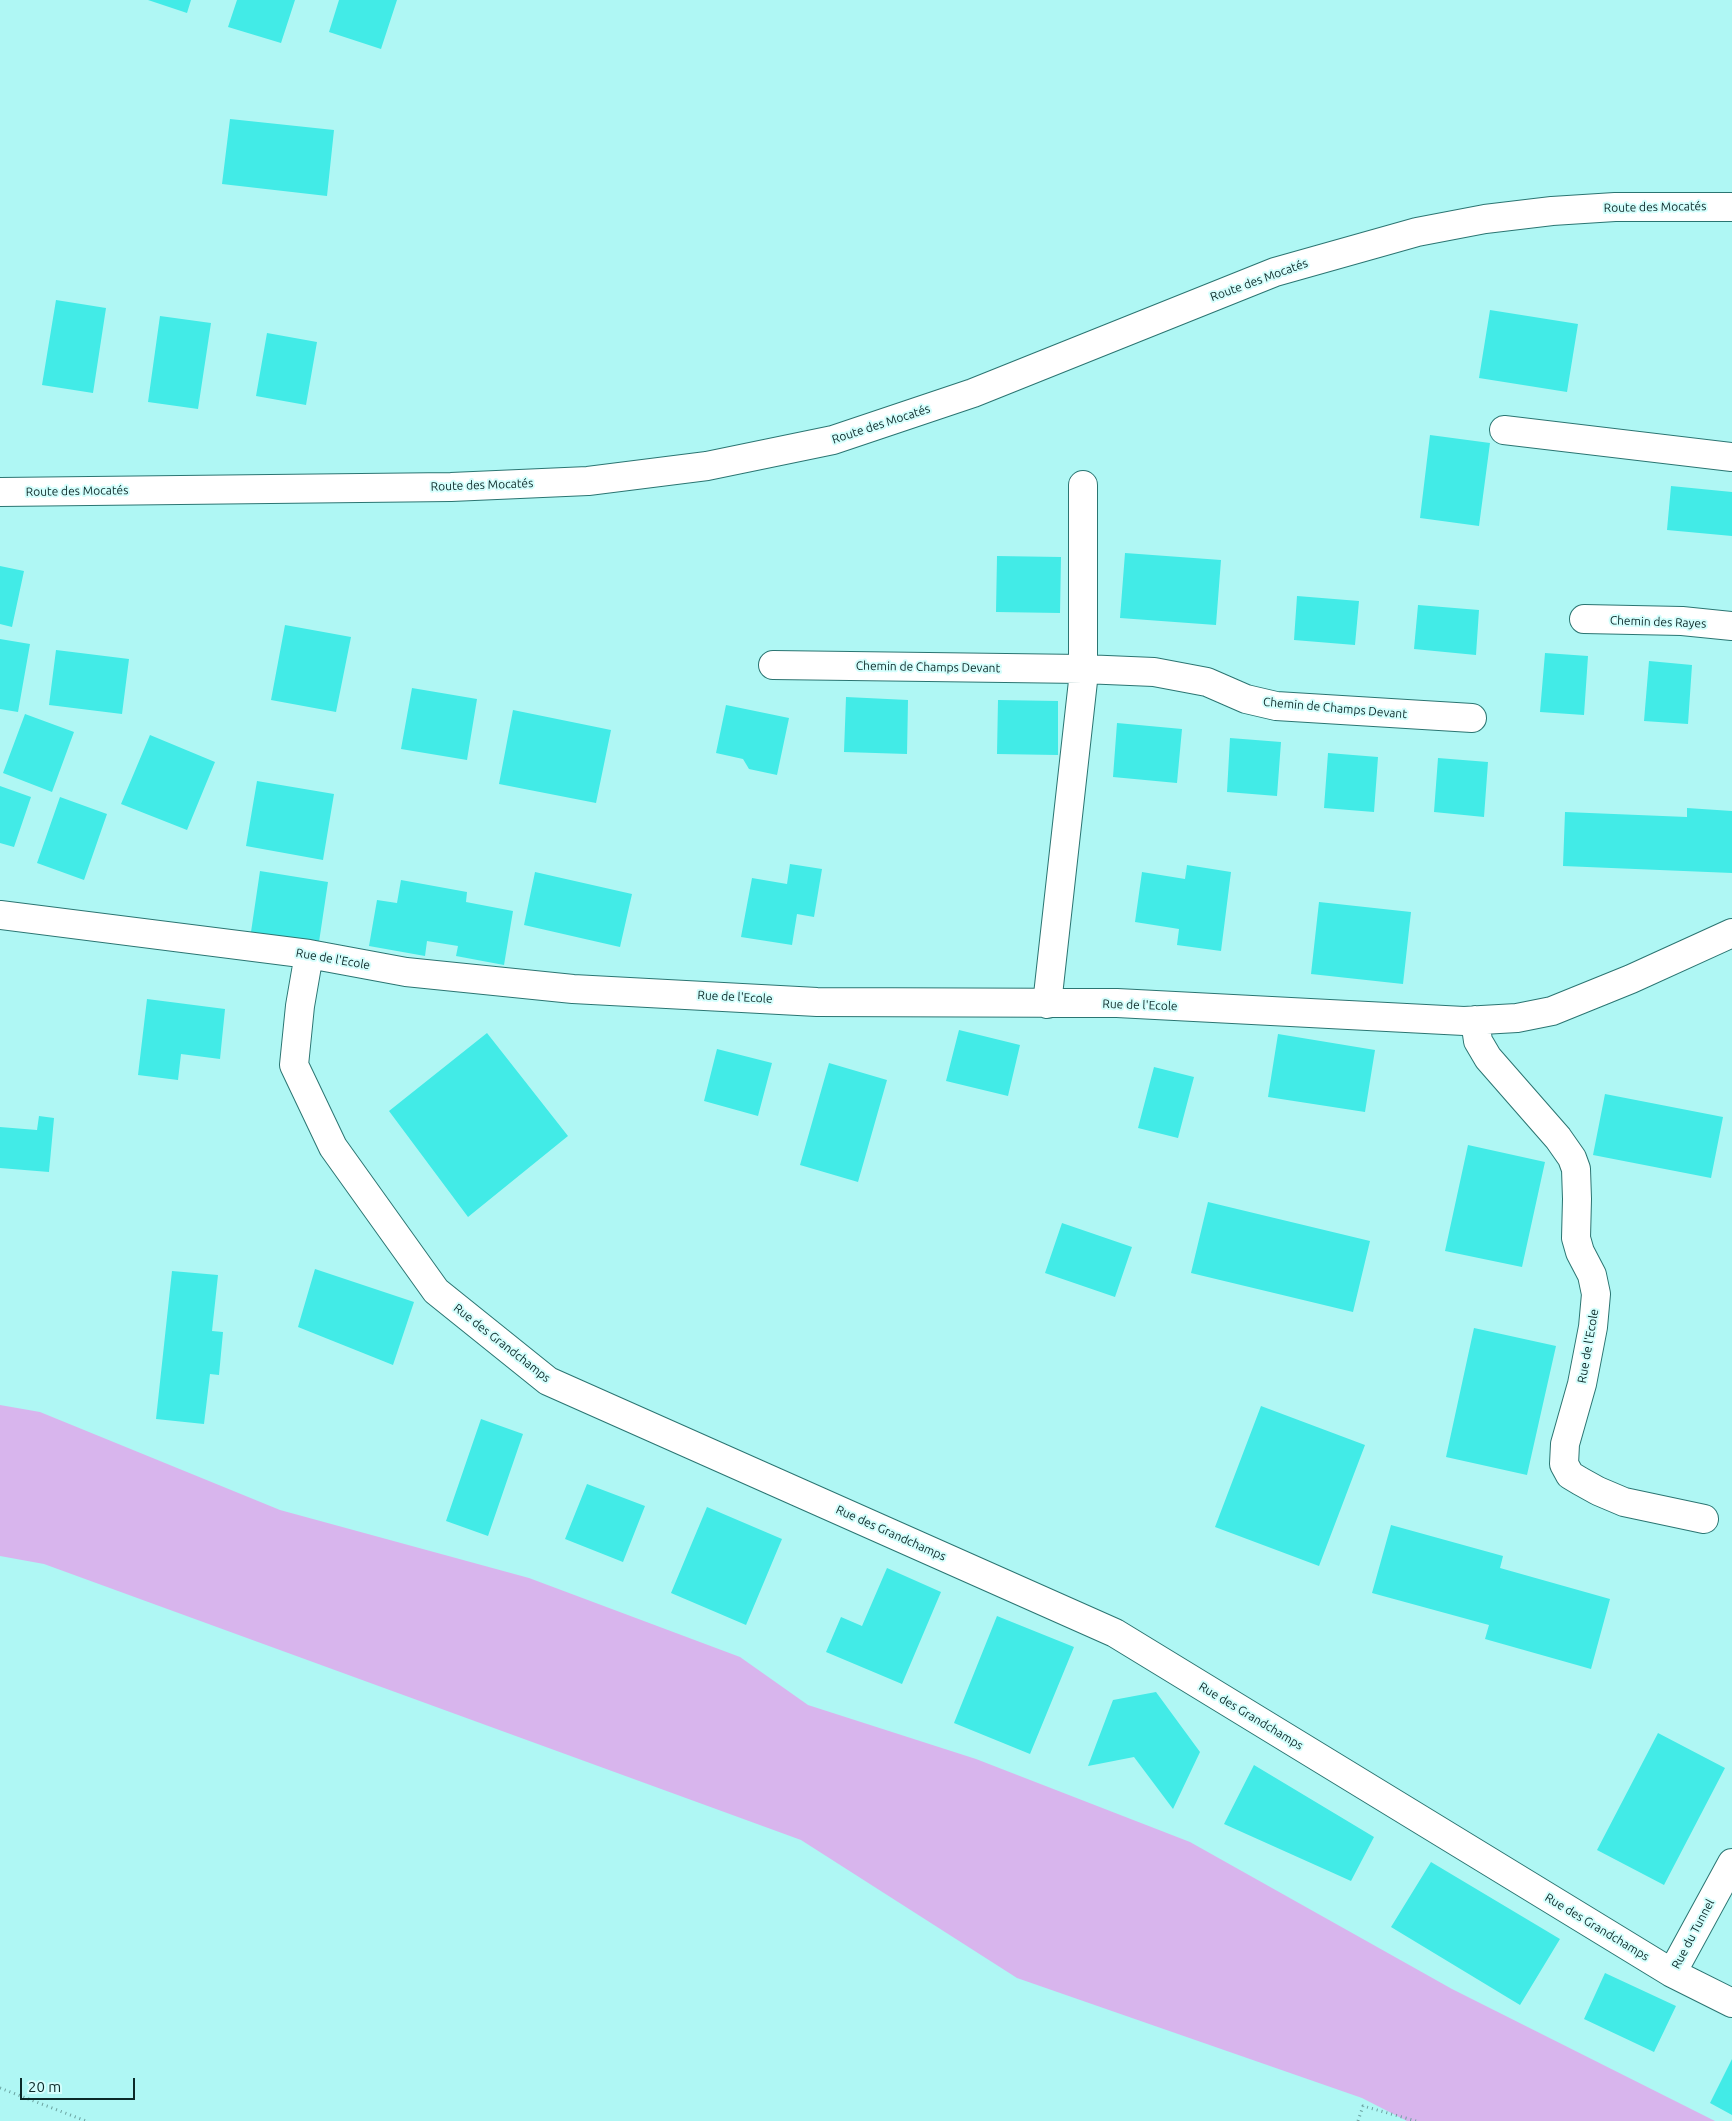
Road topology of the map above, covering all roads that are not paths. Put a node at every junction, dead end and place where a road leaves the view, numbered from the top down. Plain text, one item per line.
1 (1732, 207) edge
2 (1504, 430) dead end
3 (1732, 457) edge
4 (1083, 485) dead end
5 (0, 492) edge
6 (1584, 619) dead end
7 (1732, 626) edge
8 (773, 665) dead end
9 (1083, 669) junction
10 (1472, 718) dead end
11 (0, 915) edge
12 (1732, 933) edge
13 (309, 954) junction
14 (1047, 1004) junction
15 (1475, 1020) junction
16 (1704, 1519) dead end
17 (1732, 1863) edge
18 (1672, 1973) junction
19 (1732, 2003) edge

1 - 5 street, Route des Mocatés
2 - 3 street
4 - 9 street
6 - 7 street, Chemin des Rayes
8 - 9 street, Chemin de Champs Devant
9 - 10 street, Chemin de Champs Devant
9 - 14 street
11 - 13 street, Rue de l'Ecole
12 - 15 street, Rue de l'Ecole
13 - 14 street, Rue de l'Ecole
13 - 18 street, Rue des Grandchamps
14 - 15 street, Rue de l'Ecole
15 - 16 street, Rue de l'Ecole
17 - 18 street, Rue du Tunnel
18 - 19 street, Rue du Tunnel

